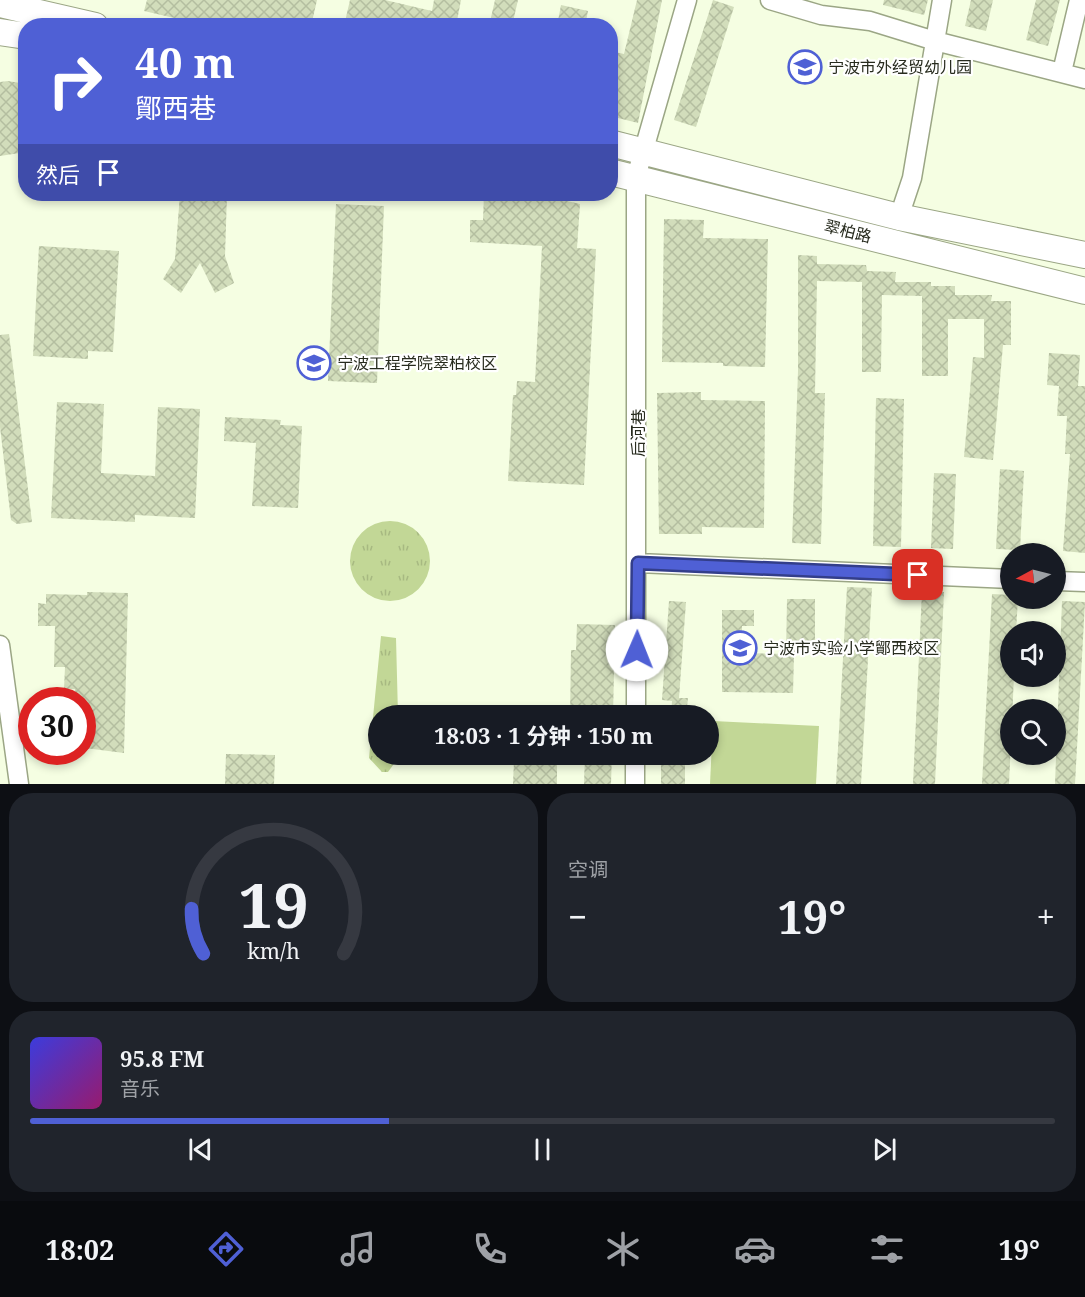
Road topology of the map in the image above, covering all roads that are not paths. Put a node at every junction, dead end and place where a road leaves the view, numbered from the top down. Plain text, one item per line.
1 (687, 0) edge
2 (770, 0) edge
3 (942, 0) edge
4 (1079, 0) edge
5 (0, 4) edge
6 (60, 18) edge
7 (0, 32) edge
8 (18, 35) edge
9 (935, 41) junction
10 (1062, 72) junction
11 (1085, 79) edge
12 (618, 145) edge
13 (642, 150) junction
14 (618, 174) edge
15 (636, 177) junction
16 (899, 217) junction
17 (1085, 255) edge
18 (1085, 291) edge
19 (638, 563) junction
20 (1000, 579) edge
21 (1066, 581) edge
22 (1085, 582) edge
23 (0, 645) edge
24 (636, 705) edge
25 (636, 765) edge
26 (19, 784) edge
27 (635, 784) edge

1 - 13 street, 后河巷
2 - 9 street
3 - 9 street
4 - 10 street
5 - 6 main road
7 - 8 main road
9 - 10 street
9 - 16 street
10 - 11 street
12 - 13 main road, 翠柏路
13 - 15 street, 后河巷
13 - 16 main road, 翠柏路
14 - 15 main road, 翠柏路
15 - 18 main road, 翠柏路
15 - 19 street, 后河巷
16 - 17 main road, 翠柏路
19 - 20 street
19 - 24 street, 后河巷
21 - 22 street
23 - 26 street
25 - 27 street

